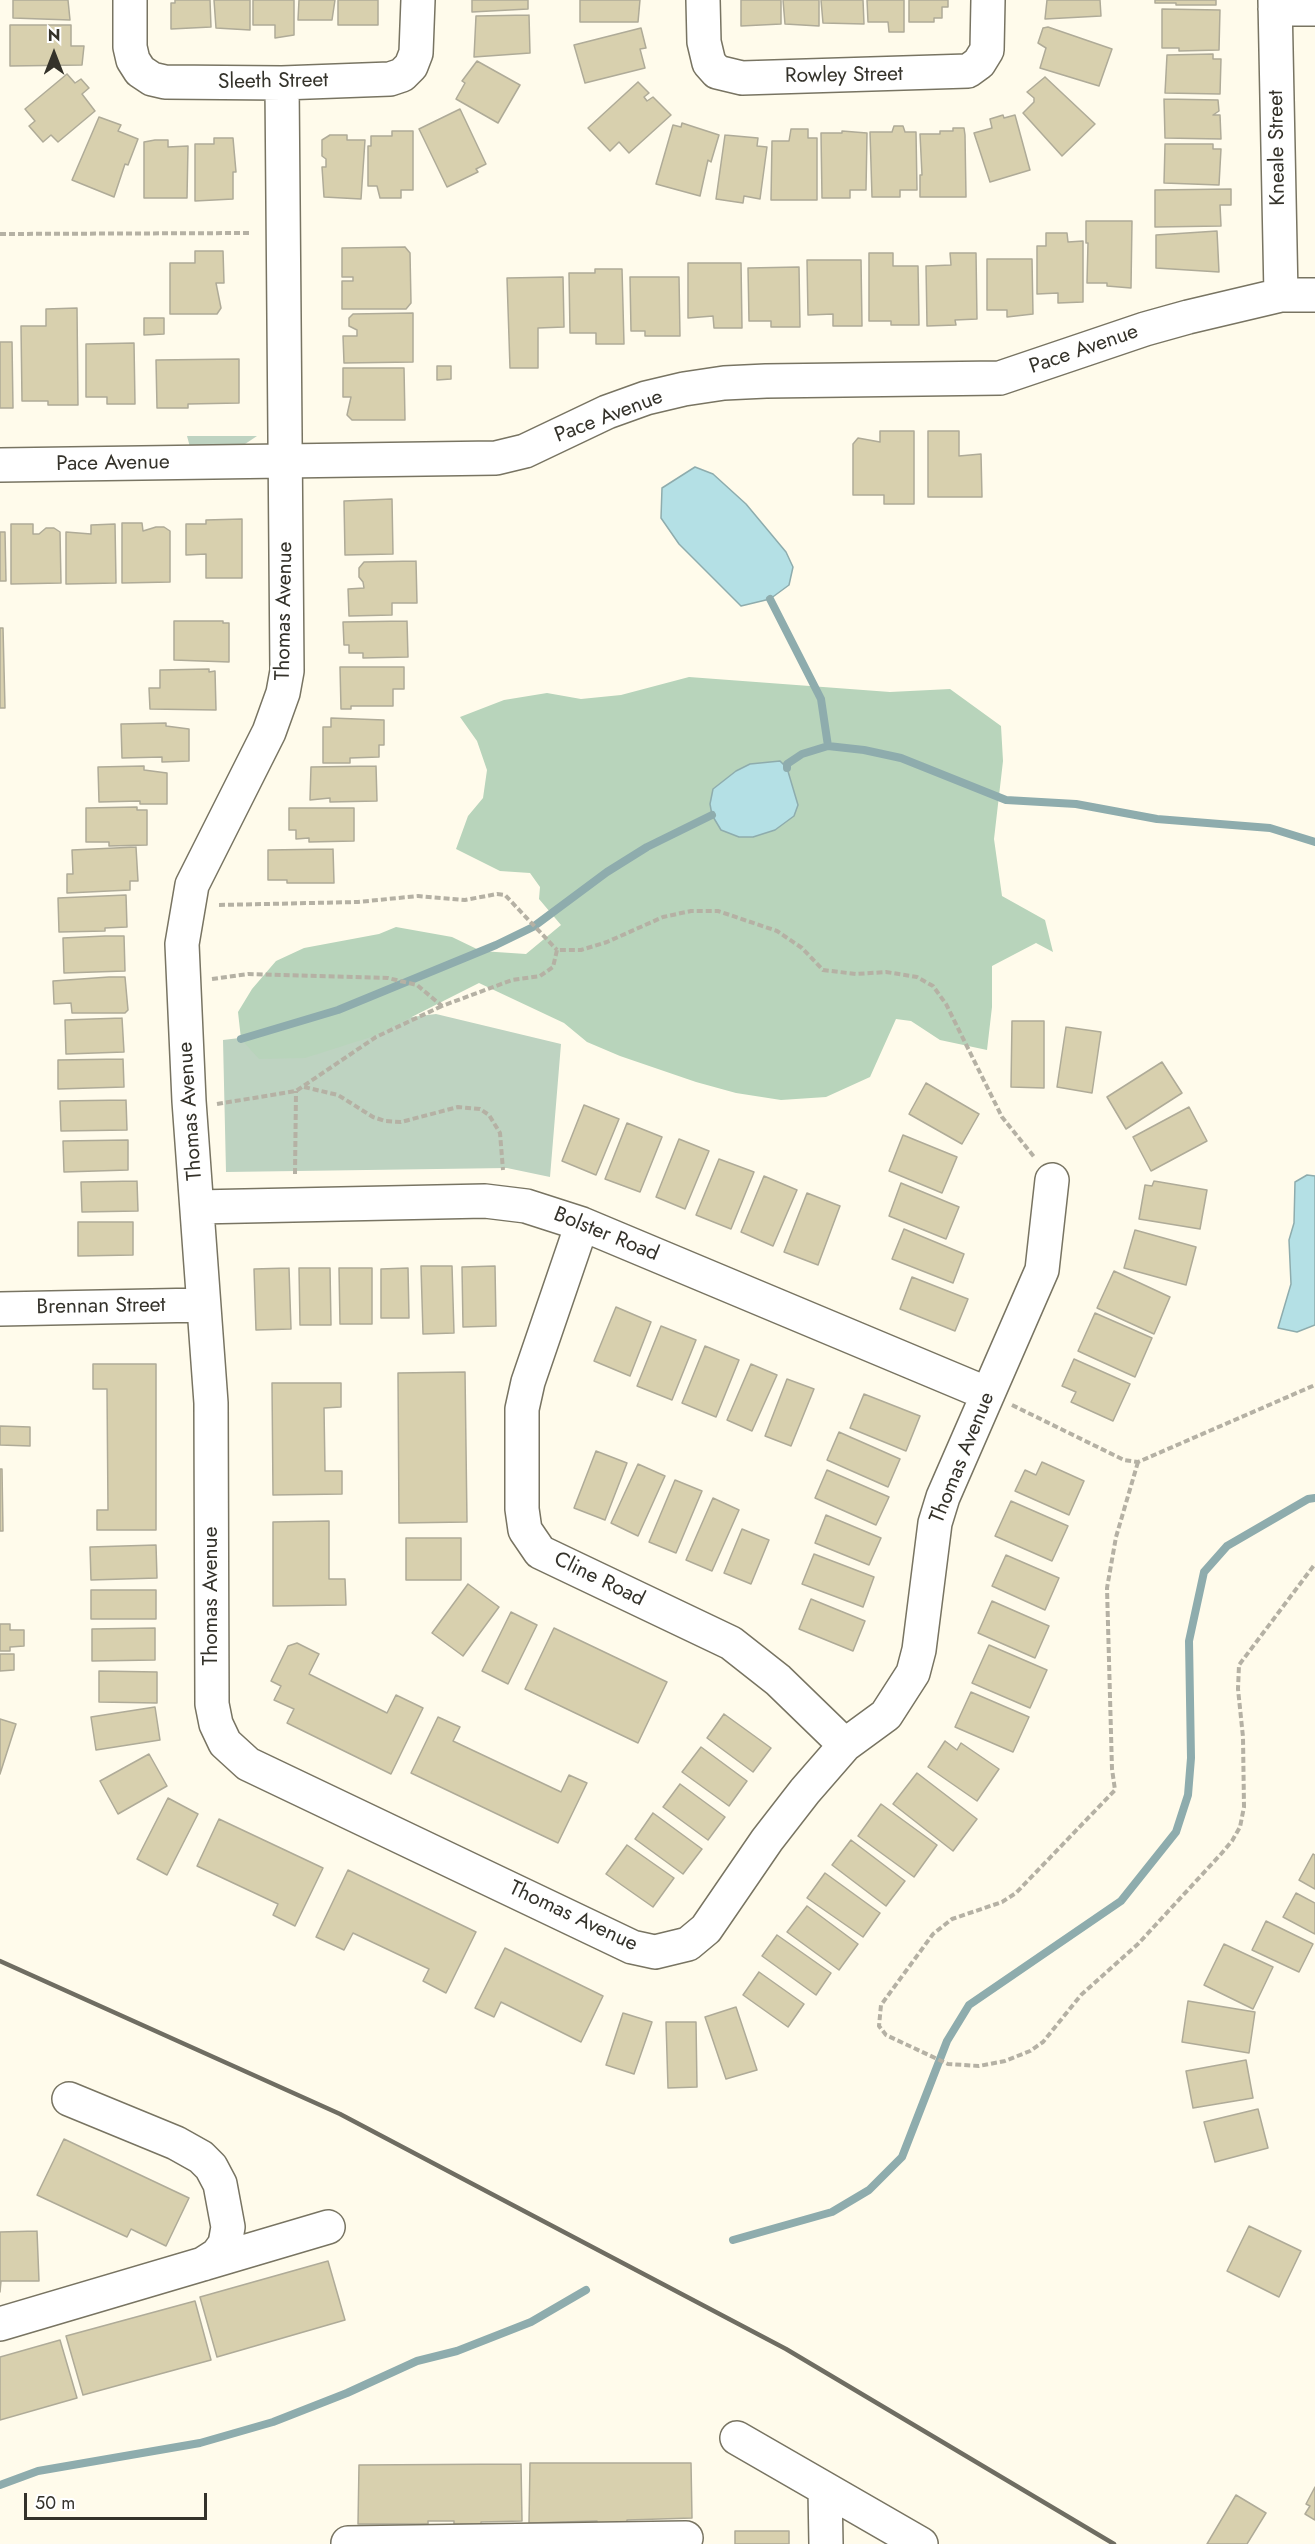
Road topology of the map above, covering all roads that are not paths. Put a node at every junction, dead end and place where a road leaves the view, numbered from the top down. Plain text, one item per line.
1 (130, 0) edge
2 (418, 0) edge
3 (703, 0) edge
4 (988, 0) edge
5 (1275, 4) edge
6 (1315, 9) edge
7 (282, 83) junction
8 (1281, 295) junction
9 (1315, 295) edge
10 (285, 461) junction
11 (0, 465) edge
12 (1052, 1180) road end
13 (198, 1207) junction
14 (582, 1224) junction
15 (202, 1305) junction
16 (0, 1309) edge
17 (988, 1394) junction
18 (845, 1745) junction
19 (69, 2099) dead end
20 (328, 2227) dead end
21 (203, 2264) junction
22 (0, 2324) edge
23 (737, 2438) dead end
24 (825, 2489) junction
25 (686, 2538) dead end
26 (573, 2542) edge
27 (348, 2543) edge
28 (826, 2544) edge
29 (921, 2544) edge

1 - 7 street, Sleeth Street
2 - 7 street, Sleeth Street
3 - 4 street, Rowley Street
5 - 6 street
5 - 8 street, Kneale Street
7 - 10 street, Thomas Avenue
8 - 9 street, Pace Avenue
8 - 10 street, Pace Avenue
10 - 11 street, Pace Avenue
10 - 13 street, Thomas Avenue
12 - 17 street, Thomas Avenue
13 - 14 street, Bolster Road
13 - 15 street, Thomas Avenue
14 - 17 street, Bolster Road
14 - 18 street, Cline Road
15 - 16 street, Brennan Street
15 - 18 street, Thomas Avenue
17 - 18 street, Thomas Avenue
19 - 21 street
20 - 21 street
21 - 22 street
23 - 24 street
24 - 28 street
24 - 29 street
25 - 26 street
26 - 27 street

